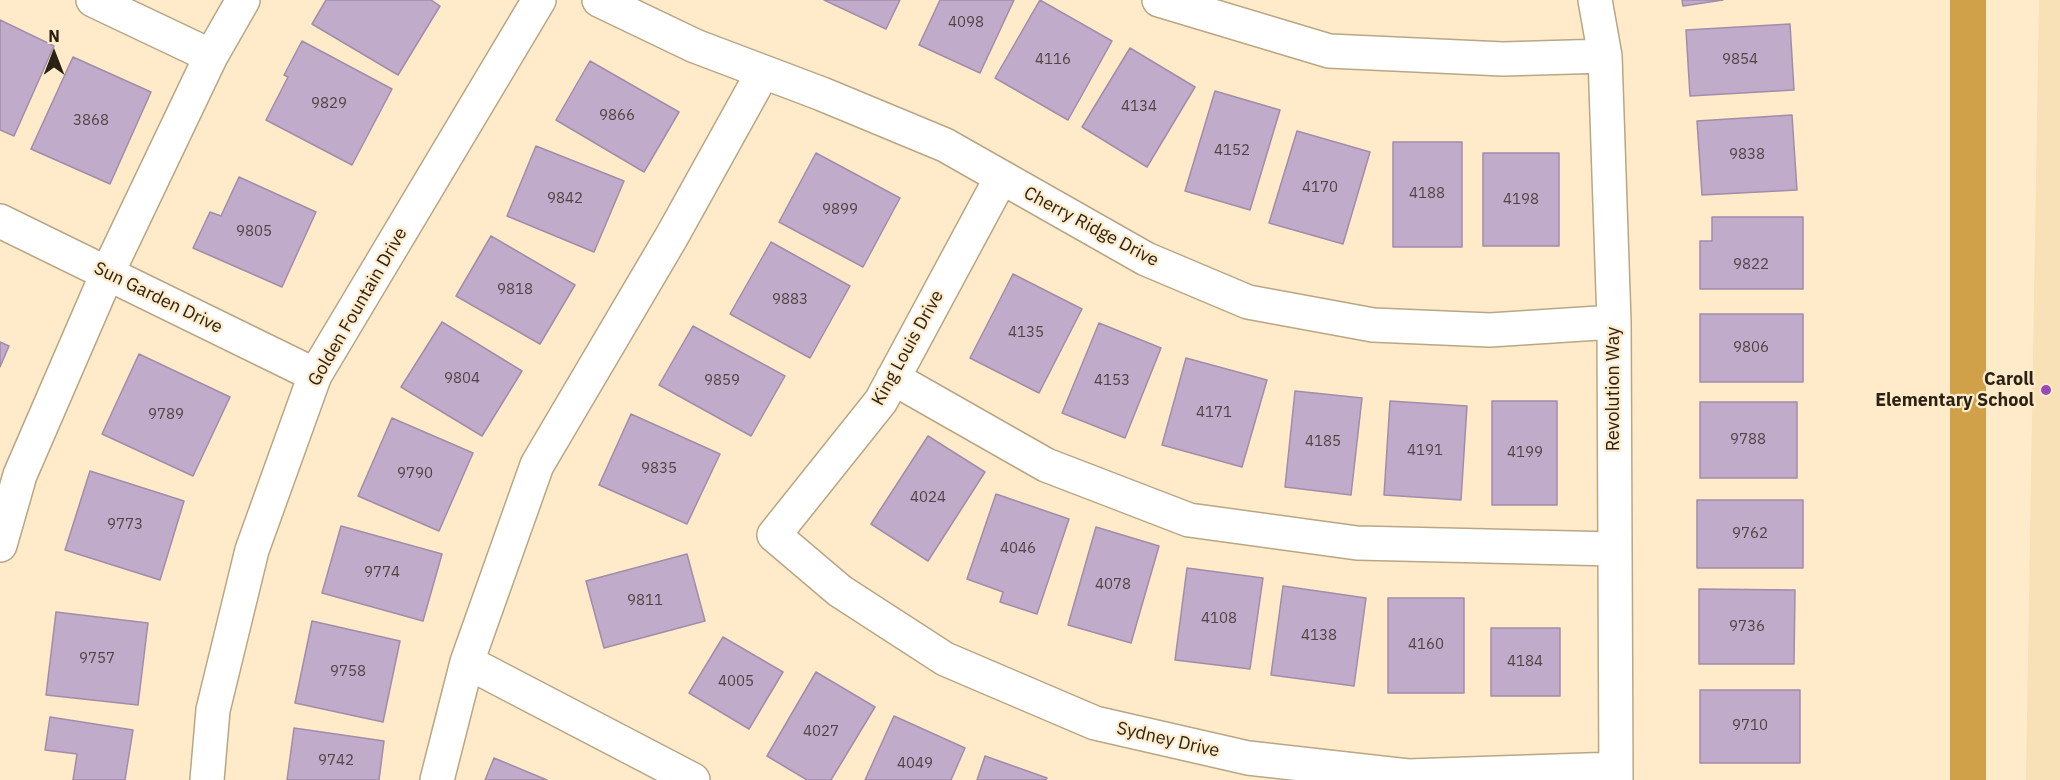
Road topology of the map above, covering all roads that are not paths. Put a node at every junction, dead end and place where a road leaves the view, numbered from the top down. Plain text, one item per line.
1 (93, 0) edge
2 (243, 0) edge
3 (539, 0) edge
4 (599, 0) edge
5 (1159, 0) edge
6 (1595, 0) edge
7 (211, 56) junction
8 (1605, 56) junction
9 (763, 72) junction
10 (1001, 178) junction
11 (0, 221) edge
12 (107, 274) junction
13 (1614, 322) junction
14 (315, 375) junction
15 (893, 378) junction
16 (774, 535) joint
17 (0, 545) edge
18 (1615, 549) junction
19 (467, 662) junction
20 (1616, 775) edge
21 (1459, 777) edge
22 (207, 780) edge
23 (437, 780) edge
24 (693, 780) edge

1 - 7 street
2 - 7 street
3 - 14 street, Golden Fountain Drive
4 - 9 street, Cherry Ridge Drive
5 - 8 street
6 - 8 street, Revolution Way
7 - 12 street
8 - 13 street, Revolution Way
9 - 10 street, Cherry Ridge Drive
9 - 19 street
10 - 13 street, Cherry Ridge Drive
10 - 15 street, King Louis Drive
11 - 12 street, Sun Garden Drive
12 - 14 street, Sun Garden Drive
12 - 17 street
13 - 18 street, Revolution Way
14 - 22 street, Golden Fountain Drive
15 - 16 street, King Louis Drive
15 - 18 street
16 - 21 street, Sydney Drive
18 - 20 street, Revolution Way
19 - 23 street
19 - 24 street
20 - 21 street, Sydney Drive

